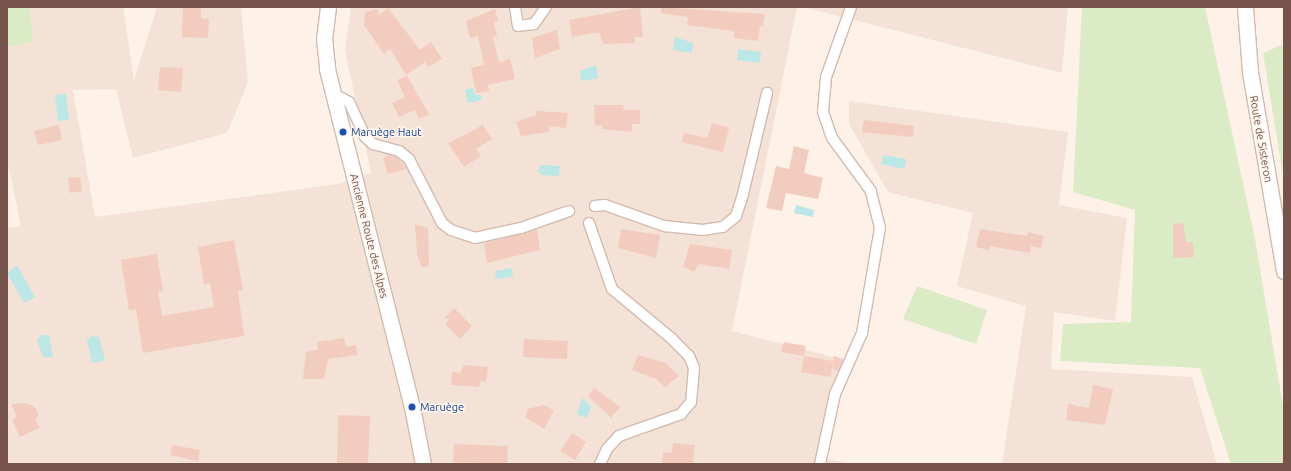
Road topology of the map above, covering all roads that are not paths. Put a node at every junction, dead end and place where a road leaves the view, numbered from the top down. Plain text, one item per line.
1 (328, 7) edge
2 (515, 7) edge
3 (546, 7) edge
4 (851, 7) edge
5 (1245, 7) edge
6 (332, 93) junction
7 (767, 93) dead end
8 (595, 206) dead end
9 (569, 211) dead end
10 (589, 222) dead end
11 (1284, 271) edge
12 (423, 464) edge
13 (600, 464) edge
14 (820, 464) edge

1 - 6 main road, Ancienne Route des Alpes
2 - 3 street
4 - 14 street
5 - 11 main road, Route de Sisteron
6 - 9 street
6 - 12 main road, Ancienne Route des Alpes
7 - 8 street
10 - 13 street

